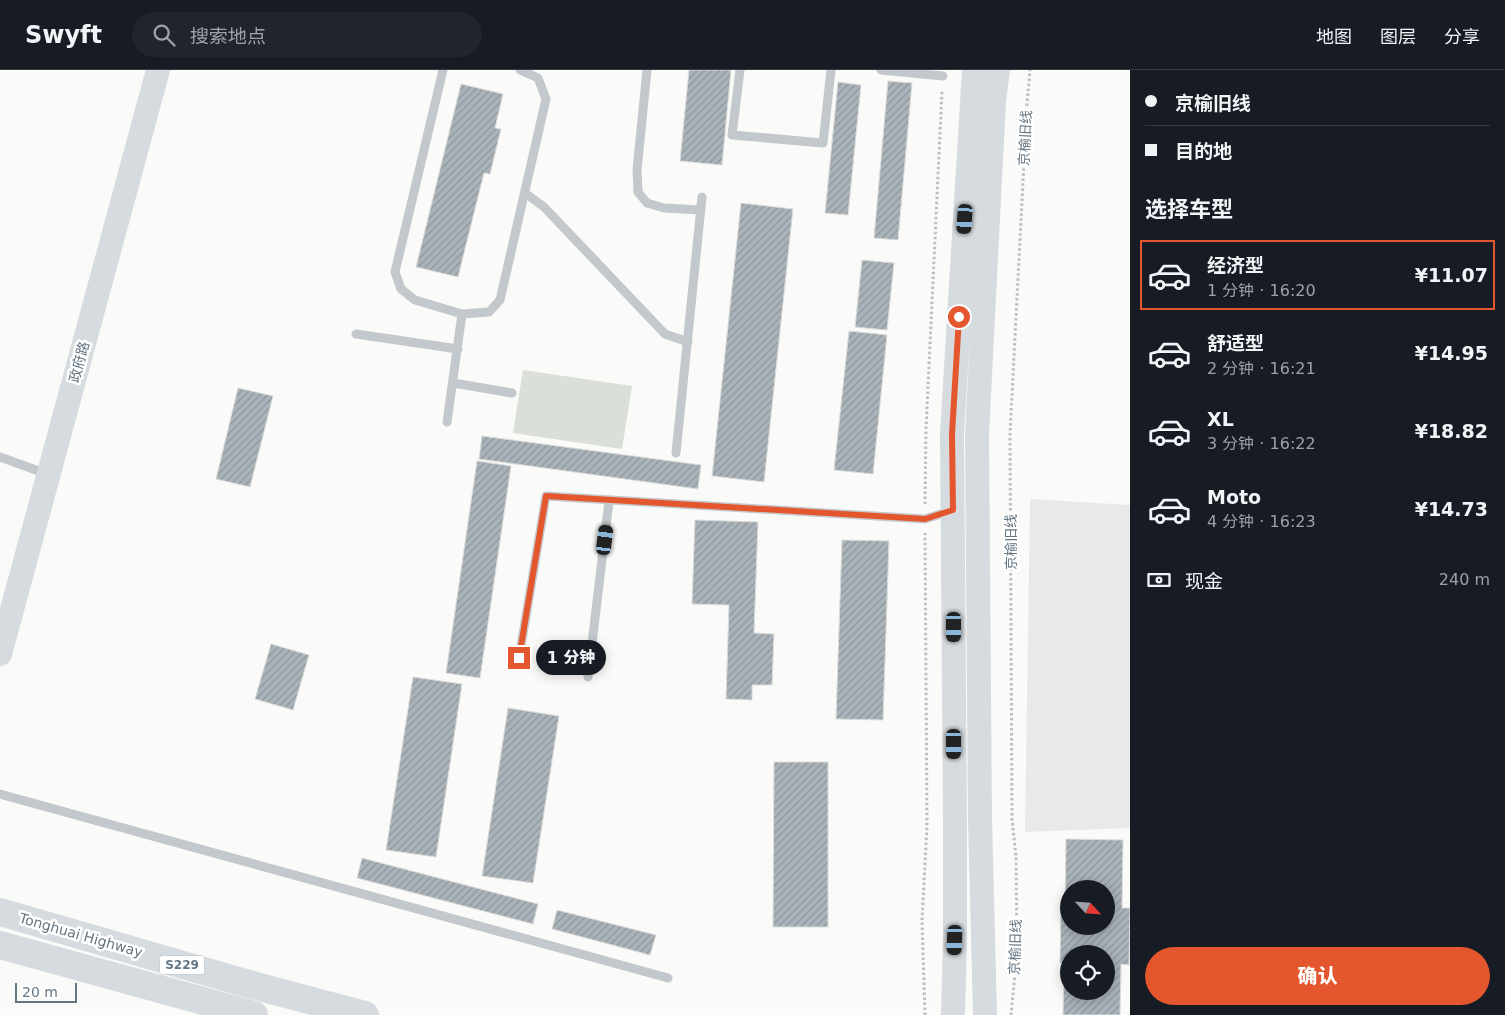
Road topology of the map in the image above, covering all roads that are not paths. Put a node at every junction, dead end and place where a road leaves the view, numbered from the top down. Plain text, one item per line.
1 (158, 70) edge
2 (443, 70) edge
3 (520, 70) edge
4 (647, 70) edge
5 (740, 70) edge
6 (831, 70) edge
7 (881, 70) edge
8 (974, 70) edge
9 (998, 70) edge
10 (943, 76) dead end
11 (525, 193) junction
12 (702, 196) dead end
13 (702, 210) junction
14 (462, 314) junction
15 (356, 334) dead end
16 (688, 342) junction
17 (458, 348) junction
18 (453, 383) junction
19 (512, 393) dead end
20 (447, 422) dead end
21 (676, 453) dead end
22 (0, 457) edge
23 (49, 475) junction
24 (609, 501) junction
25 (953, 510) junction
26 (0, 654) edge
27 (519, 658) dead end
28 (588, 677) dead end
29 (0, 794) edge
30 (0, 912) edge
31 (0, 945) edge
32 (668, 978) dead end
33 (254, 1015) edge
34 (365, 1015) edge
35 (953, 1015) edge
36 (984, 1015) edge

1 - 23 main road, 政府路
2 - 14 lane
3 - 11 lane
4 - 13 lane
5 - 6 lane
7 - 10 lane
8 - 25 main road
9 - 36 main road
11 - 14 lane
11 - 16 lane
12 - 13 lane
13 - 16 lane
14 - 17 lane
15 - 17 lane
16 - 21 lane
17 - 18 lane
18 - 19 lane
18 - 20 lane
22 - 23 lane
23 - 26 main road, 政府路
24 - 25 lane
24 - 27 lane
24 - 28 lane
25 - 35 main road
29 - 32 lane
30 - 34 main road, Tonghuai Highway / S229
31 - 33 main road, S229

